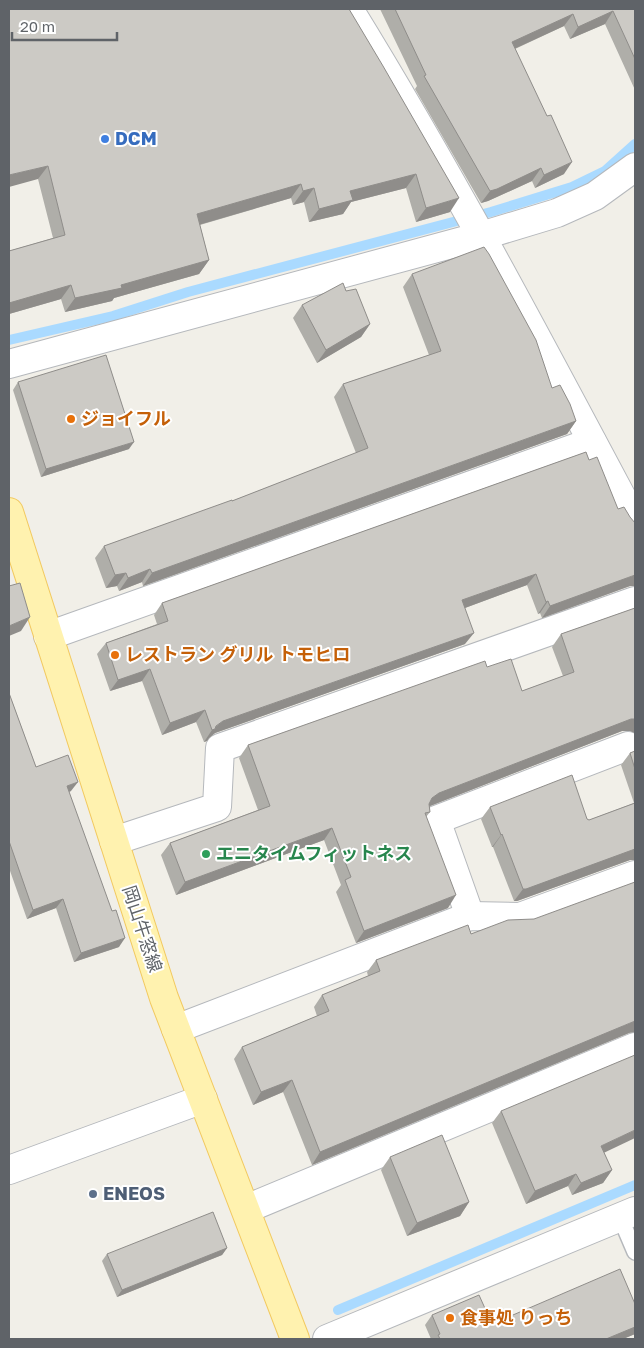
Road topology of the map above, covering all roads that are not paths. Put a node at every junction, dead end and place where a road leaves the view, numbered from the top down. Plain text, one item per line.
1 (348, 9) edge
2 (635, 167) edge
3 (480, 233) junction
4 (9, 364) edge
5 (592, 442) junction
6 (9, 512) edge
7 (635, 522) edge
8 (635, 601) edge
9 (48, 636) junction
10 (628, 746) dead end
11 (114, 841) junction
12 (635, 875) edge
13 (470, 916) junction
14 (176, 1029) junction
15 (635, 1047) edge
16 (204, 1098) junction
17 (9, 1170) edge
18 (246, 1209) junction
19 (628, 1214) edge
20 (635, 1252) edge
21 (295, 1339) edge
22 (327, 1339) edge

1 - 3 street
2 - 3 street
3 - 4 street
3 - 5 street
5 - 7 street
5 - 9 street
6 - 9 main road, 岡山牛窓線
8 - 11 street
9 - 11 main road, 岡山牛窓線
10 - 13 street
11 - 14 main road, 岡山牛窓線
12 - 13 street
13 - 14 street
14 - 16 main road, 岡山牛窓線
15 - 18 street
16 - 17 street
16 - 18 main road, 岡山牛窓線
18 - 21 main road, 岡山牛窓線
19 - 20 lane
19 - 22 street

